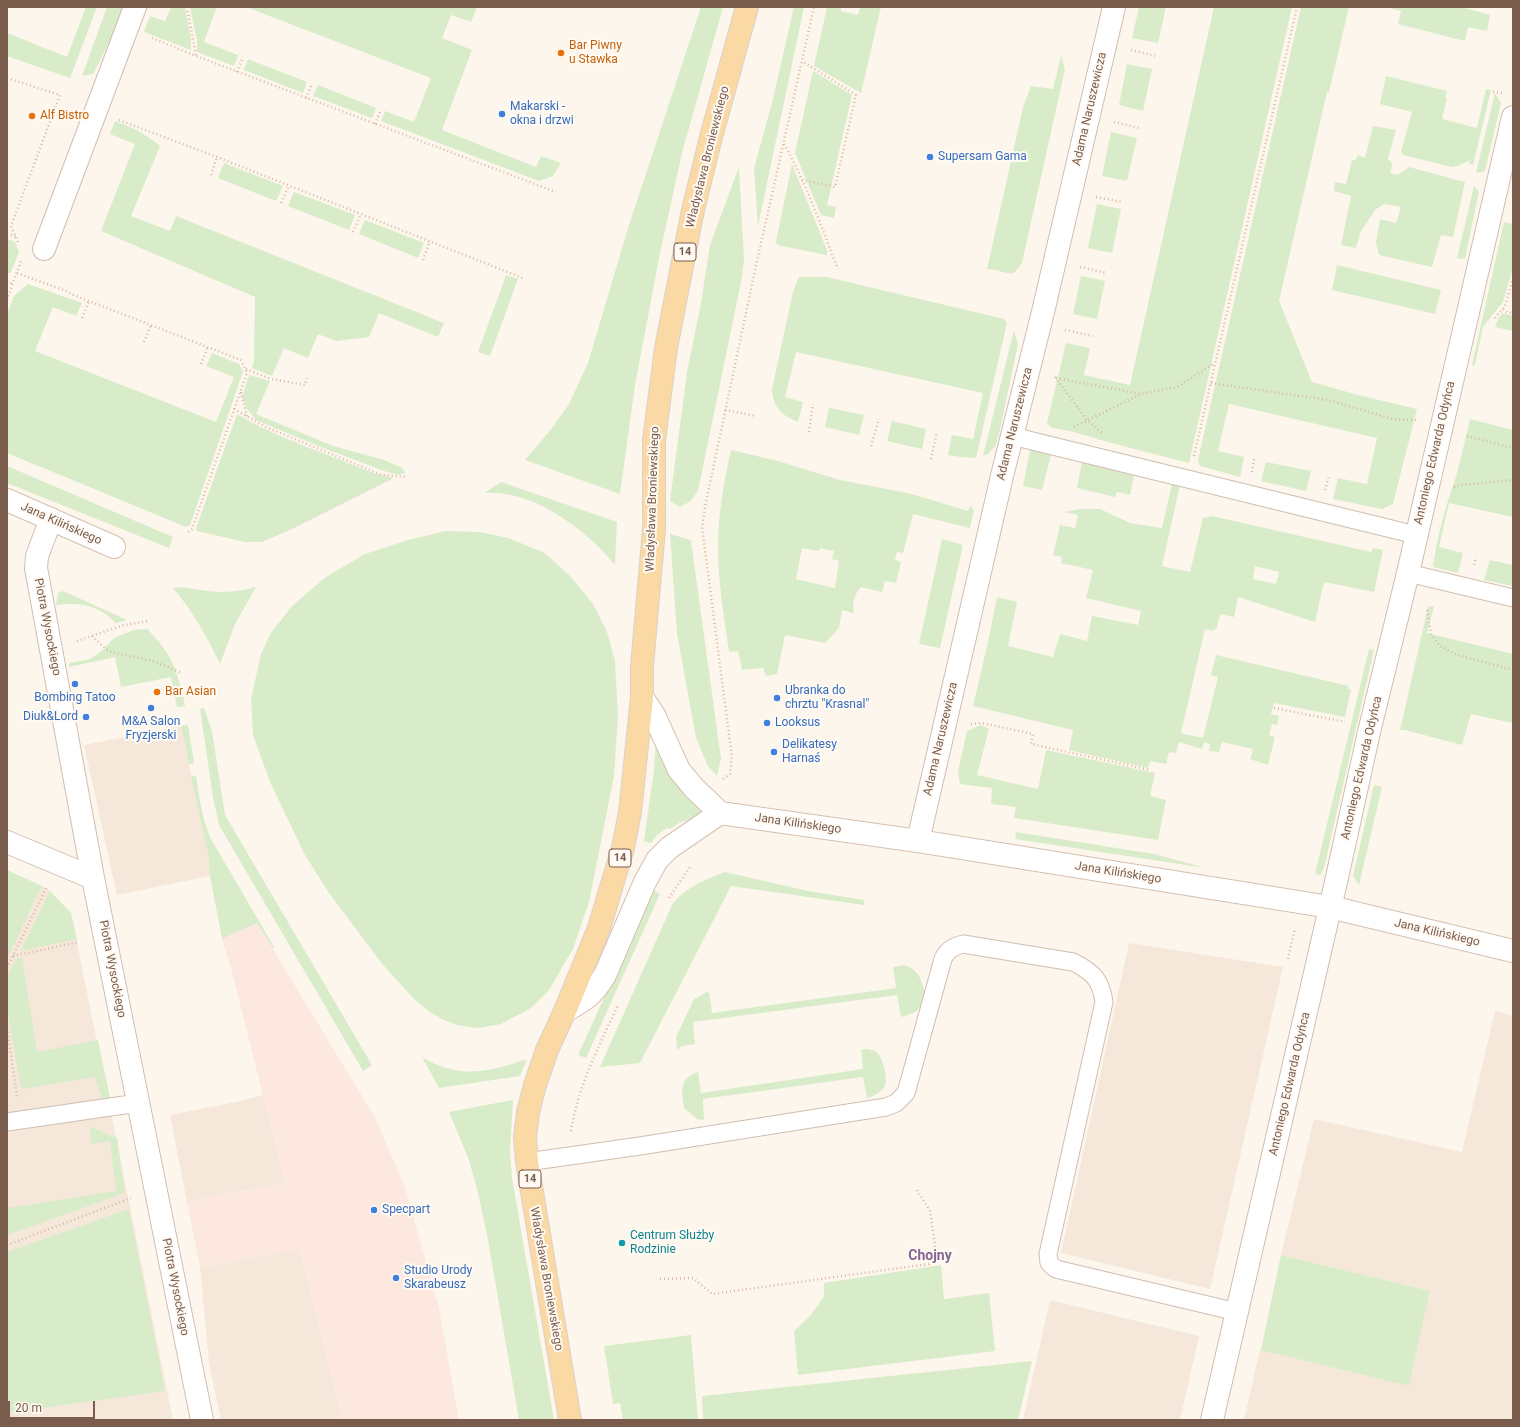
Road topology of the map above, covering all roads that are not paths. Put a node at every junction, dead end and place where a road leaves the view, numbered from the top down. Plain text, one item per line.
1 (135, 7) edge
2 (747, 7) edge
3 (1114, 7) edge
4 (1513, 117) edge
5 (44, 249) dead end
6 (1012, 436) junction
7 (7, 500) edge
8 (51, 519) junction
9 (1416, 535) junction
10 (114, 547) dead end
11 (1408, 573) junction
12 (1513, 598) edge
13 (642, 697) junction
14 (720, 813) junction
15 (918, 841) junction
16 (7, 842) edge
17 (93, 878) junction
18 (1330, 907) junction
19 (1513, 951) edge
20 (562, 1017) junction
21 (138, 1103) junction
22 (14, 1121) edge
23 (527, 1162) junction
24 (1237, 1312) junction
25 (202, 1420) edge
26 (570, 1420) edge
27 (1212, 1420) edge

1 - 5 street
2 - 13 main road, Władysława Broniewskiego / 14
3 - 6 street, Adama Naruszewicza
4 - 9 street, Antoniego Edwarda Odyńca
6 - 9 lane
6 - 15 street, Adama Naruszewicza
7 - 8 street, Jana Kilińskiego
8 - 10 street, Jana Kilińskiego
8 - 17 street, Piotra Wysockiego
9 - 11 street, Antoniego Edwarda Odyńca
11 - 12 lane
11 - 18 street, Antoniego Edwarda Odyńca
13 - 14 street
13 - 20 main road, 14
14 - 15 street, Jana Kilińskiego
14 - 20 street
15 - 18 street, Jana Kilińskiego
16 - 17 street
17 - 21 street, Piotra Wysockiego
18 - 19 street, Jana Kilińskiego
18 - 24 street, Antoniego Edwarda Odyńca
20 - 23 main road, Władysława Broniewskiego / 14
21 - 22 lane
21 - 25 street, Piotra Wysockiego
23 - 24 lane
23 - 26 main road, Władysława Broniewskiego / 14
24 - 27 street, Antoniego Edwarda Odyńca

